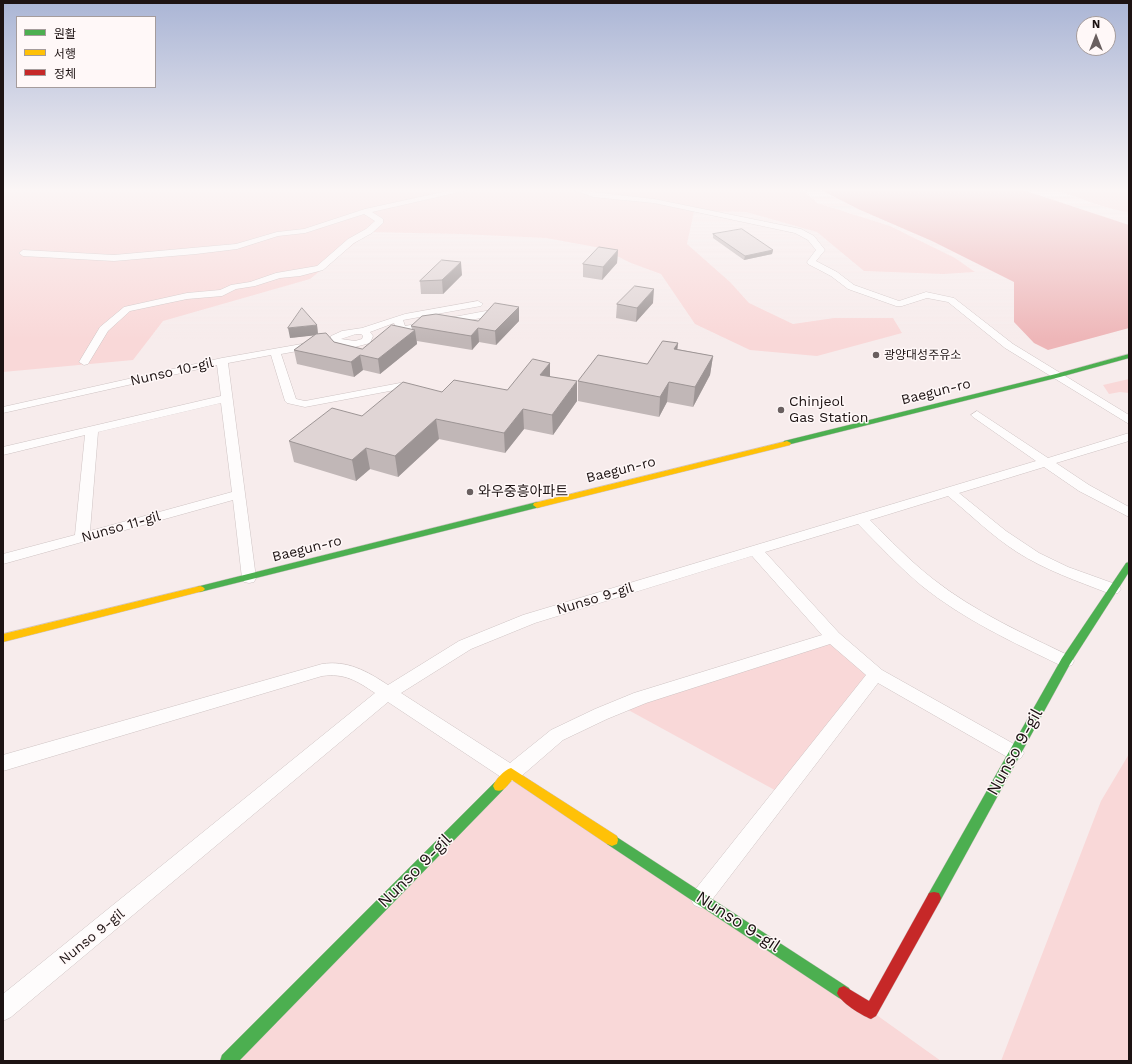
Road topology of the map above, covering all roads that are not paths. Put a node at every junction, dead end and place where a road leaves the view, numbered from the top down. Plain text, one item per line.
1 (258, 240) edge
2 (353, 240) edge
3 (812, 240) edge
4 (22, 253) dead end
5 (478, 304) dead end
6 (507, 310) edge
7 (396, 319) junction
8 (276, 353) junction
9 (1129, 356) edge
10 (222, 361) junction
11 (84, 362) dead end
12 (1058, 376) junction
13 (400, 386) edge
14 (226, 398) junction
15 (3, 410) edge
16 (977, 415) dead end
17 (1129, 420) edge
18 (92, 430) junction
19 (1129, 436) edge
20 (3, 451) edge
21 (1046, 462) junction
22 (949, 491) junction
23 (238, 494) junction
24 (1129, 513) edge
25 (860, 518) junction
26 (82, 538) junction
27 (755, 550) junction
28 (3, 559) edge
29 (1129, 565) edge
30 (250, 578) junction
31 (1113, 589) junction
32 (833, 637) junction
33 (3, 638) edge
34 (1066, 661) junction
35 (876, 674) junction
36 (388, 693) junction
37 (1015, 753) junction
38 (3, 763) edge
39 (511, 773) junction
40 (701, 898) junction
41 (3, 1009) edge
42 (228, 1061) edge

1 - 4 street
2 - 11 street
3 - 12 street
5 - 7 street
6 - 7 street
7 - 8 street
8 - 10 street
8 - 13 street
9 - 12 main road, Baegun-ro
10 - 14 street, Nunso 10-gil
10 - 15 street, Nunso 10-gil
12 - 17 street
12 - 30 main road, Baegun-ro
14 - 18 street
14 - 23 street, Nunso 10-gil
16 - 21 street
18 - 20 street
18 - 26 street
19 - 21 street, Nunso 9-gil
21 - 22 street, Nunso 9-gil
21 - 24 street
22 - 25 street, Nunso 9-gil
22 - 31 street
23 - 26 street, Nunso 11-gil
23 - 30 street, Nunso 10-gil
25 - 27 street, Nunso 9-gil
25 - 34 street
26 - 28 street, Nunso 11-gil
27 - 32 street
27 - 36 street, Nunso 9-gil
29 - 31 main road, Nunso 9-gil
30 - 33 main road, Baegun-ro
31 - 34 main road, Nunso 9-gil
32 - 35 street
32 - 39 street
34 - 37 main road, Nunso 9-gil
35 - 37 street
35 - 40 street
36 - 38 street
36 - 39 street
36 - 41 street, Nunso 9-gil
37 - 40 main road, Nunso 9-gil
39 - 40 main road, Nunso 9-gil
39 - 42 main road, Nunso 9-gil

